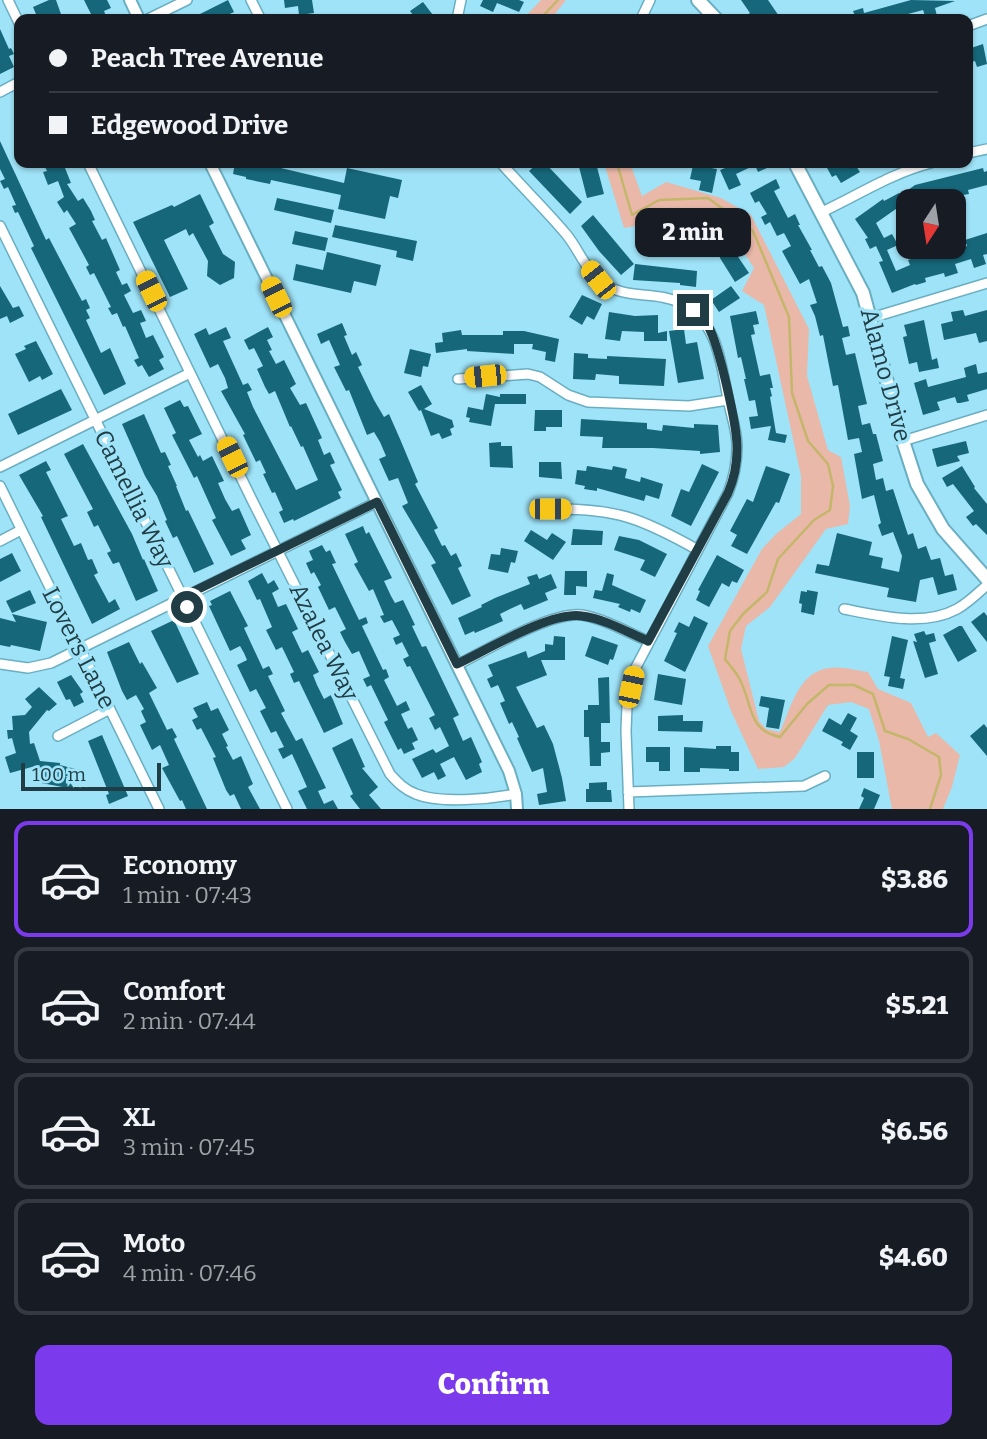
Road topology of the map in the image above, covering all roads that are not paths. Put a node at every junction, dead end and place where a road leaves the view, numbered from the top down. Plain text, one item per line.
1 (187, 0) edge
2 (698, 0) edge
3 (158, 14) edge
4 (711, 14) edge
5 (90, 168) edge
6 (212, 168) edge
7 (506, 168) edge
8 (798, 168) edge
9 (912, 168) edge
10 (822, 212) junction
11 (0, 226) edge
12 (987, 282) edge
13 (871, 318) junction
14 (190, 373) junction
15 (458, 379) dead end
16 (728, 400) junction
17 (987, 415) edge
18 (95, 420) junction
19 (903, 441) junction
20 (0, 467) edge
21 (0, 486) edge
22 (377, 502) junction
23 (550, 509) dead end
24 (21, 530) junction
25 (0, 541) edge
26 (278, 550) junction
27 (698, 550) junction
28 (987, 579) edge
29 (987, 585) edge
30 (182, 597) junction
31 (844, 609) dead end
32 (648, 641) junction
33 (80, 648) junction
34 (0, 664) edge
35 (457, 664) junction
36 (110, 709) junction
37 (58, 736) dead end
38 (825, 776) dead end
39 (628, 792) junction
40 (516, 794) junction
41 (159, 809) edge
42 (287, 809) edge
43 (517, 809) edge
44 (629, 809) edge

1 - 3 street
2 - 4 main road
5 - 14 street, Azalea Way
6 - 22 street
7 - 16 street
8 - 10 main road, Alamo Drive
9 - 10 street
10 - 13 main road, Alamo Drive
11 - 18 street, Camellia Way
12 - 13 street
13 - 19 main road, Alamo Drive
14 - 18 street
14 - 26 street, Azalea Way
15 - 16 street
16 - 27 street
17 - 19 street
18 - 20 street
18 - 30 street, Camellia Way
19 - 28 main road, Alamo Drive
21 - 24 street, Lovers Lane
22 - 26 street
22 - 35 street
23 - 27 street
24 - 25 street
24 - 33 street, Lovers Lane
26 - 30 street
26 - 40 street, Azalea Way
27 - 32 street
29 - 31 street
30 - 33 street
30 - 42 street, Camellia Way
32 - 35 street
32 - 39 street
33 - 34 street
33 - 36 street, Lovers Lane
35 - 40 street
36 - 37 street
36 - 41 street, Lovers Lane
38 - 39 street
39 - 44 street
40 - 43 street

